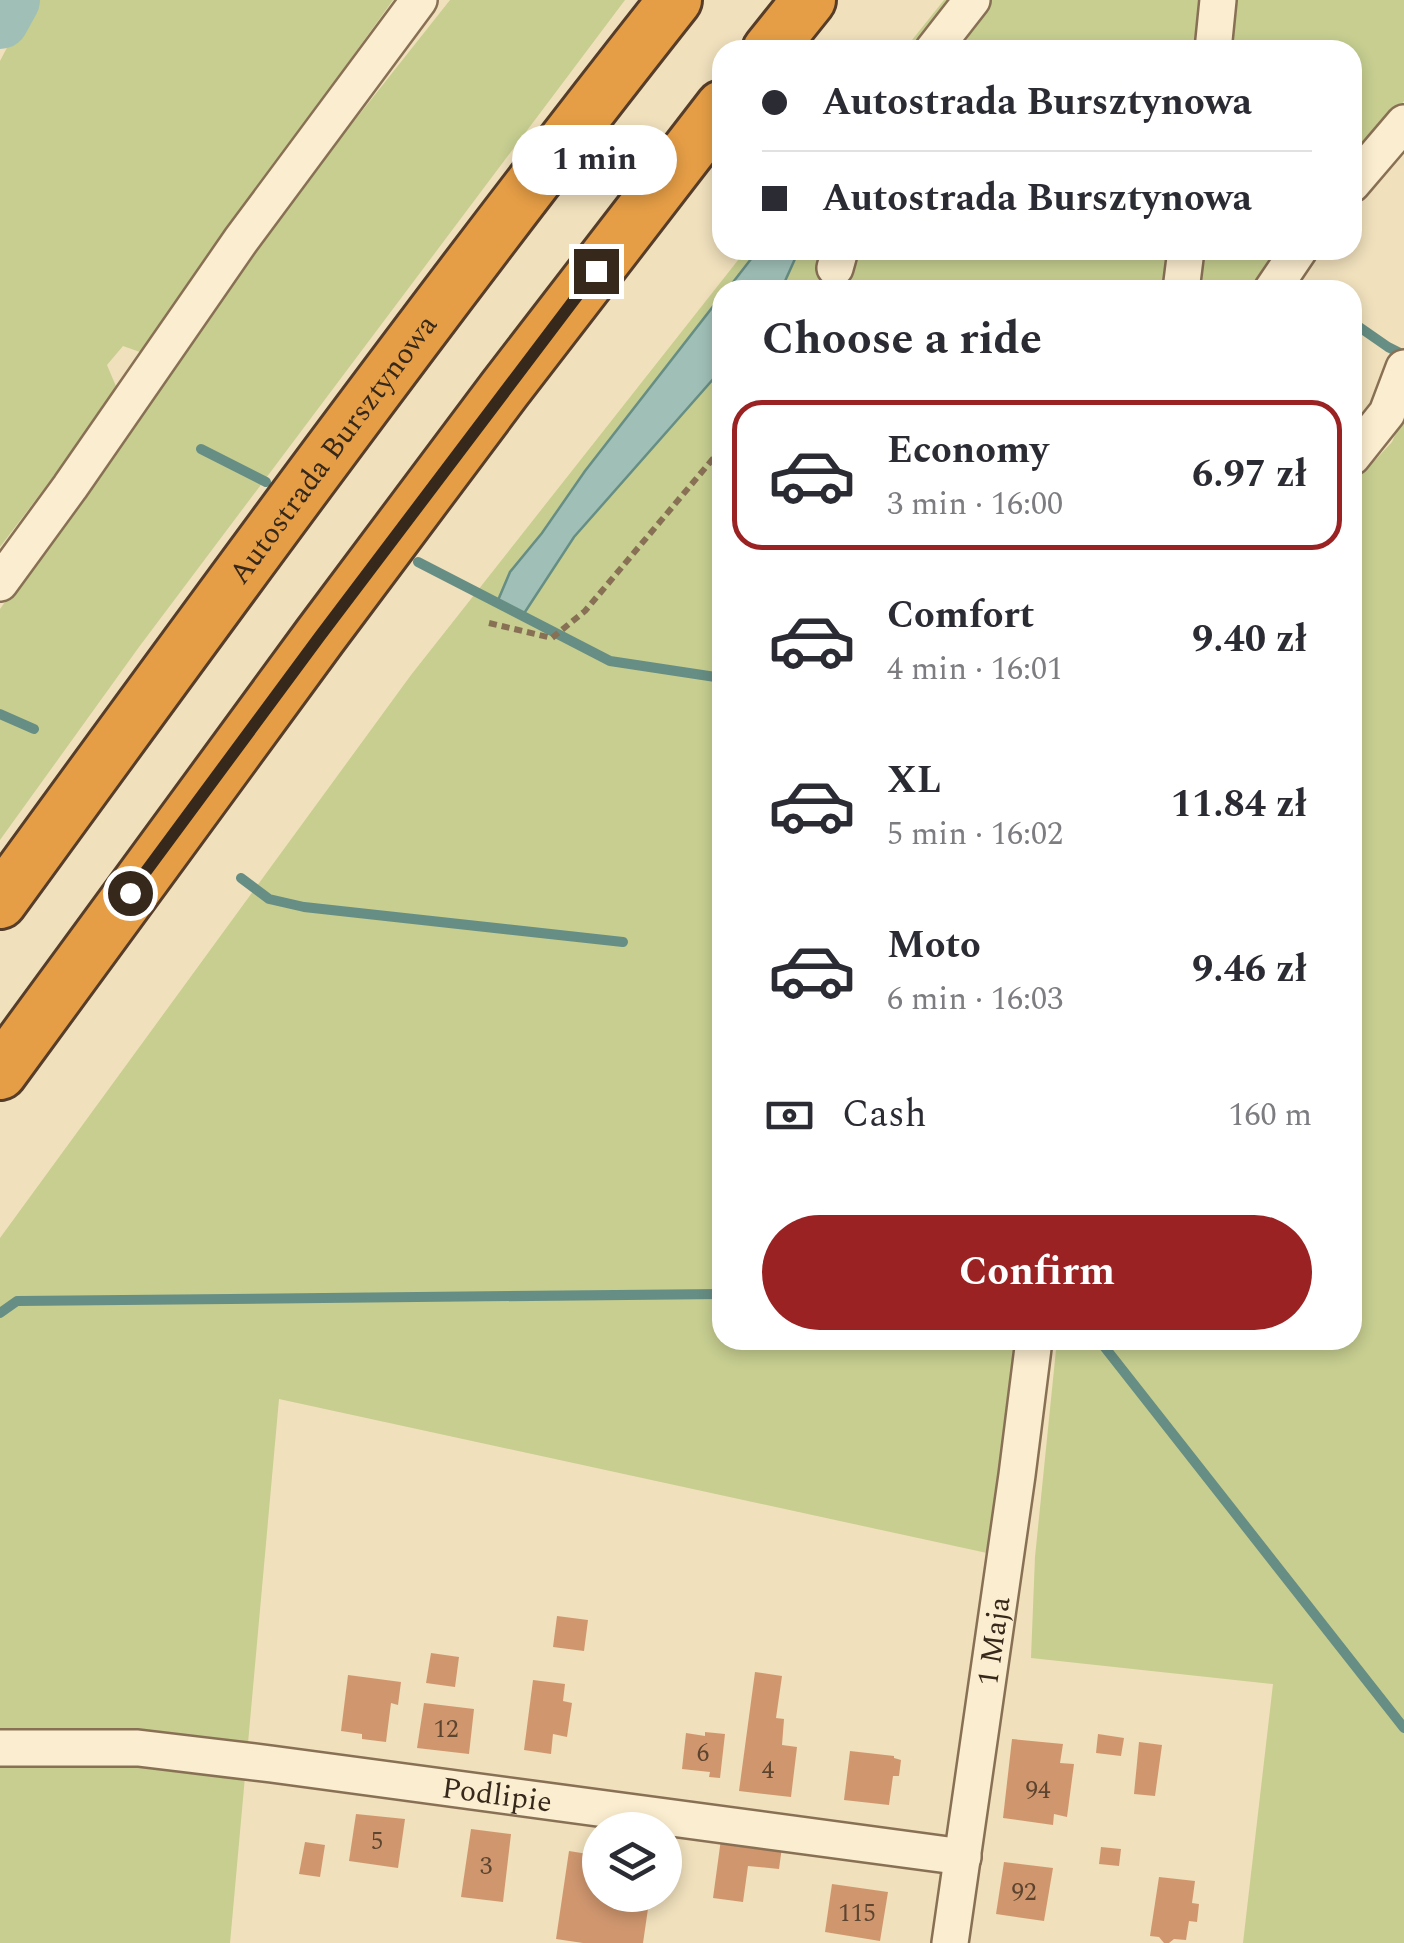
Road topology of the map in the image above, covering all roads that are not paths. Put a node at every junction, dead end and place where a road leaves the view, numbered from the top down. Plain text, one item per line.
1 (419, 0) edge
2 (675, 0) edge
3 (810, 0) edge
4 (972, 0) edge
5 (1218, 0) edge
6 (777, 40) edge
7 (941, 40) edge
8 (1214, 40) edge
9 (712, 120) edge
10 (1404, 123) edge
11 (1362, 172) edge
12 (1403, 370) edge
13 (1362, 444) edge
14 (0, 582) edge
15 (0, 902) edge
16 (0, 1073) edge
17 (1033, 1350) edge
18 (0, 1748) edge
19 (962, 1857) junction
20 (950, 1943) edge

1 - 14 street
2 - 15 highway, Autostrada Bursztynowa
3 - 6 highway
4 - 7 street
5 - 8 street
9 - 16 highway
10 - 11 street
12 - 13 street
17 - 19 street, 1 Maja
18 - 19 street, Podlipie
19 - 20 street, 1 Maja

